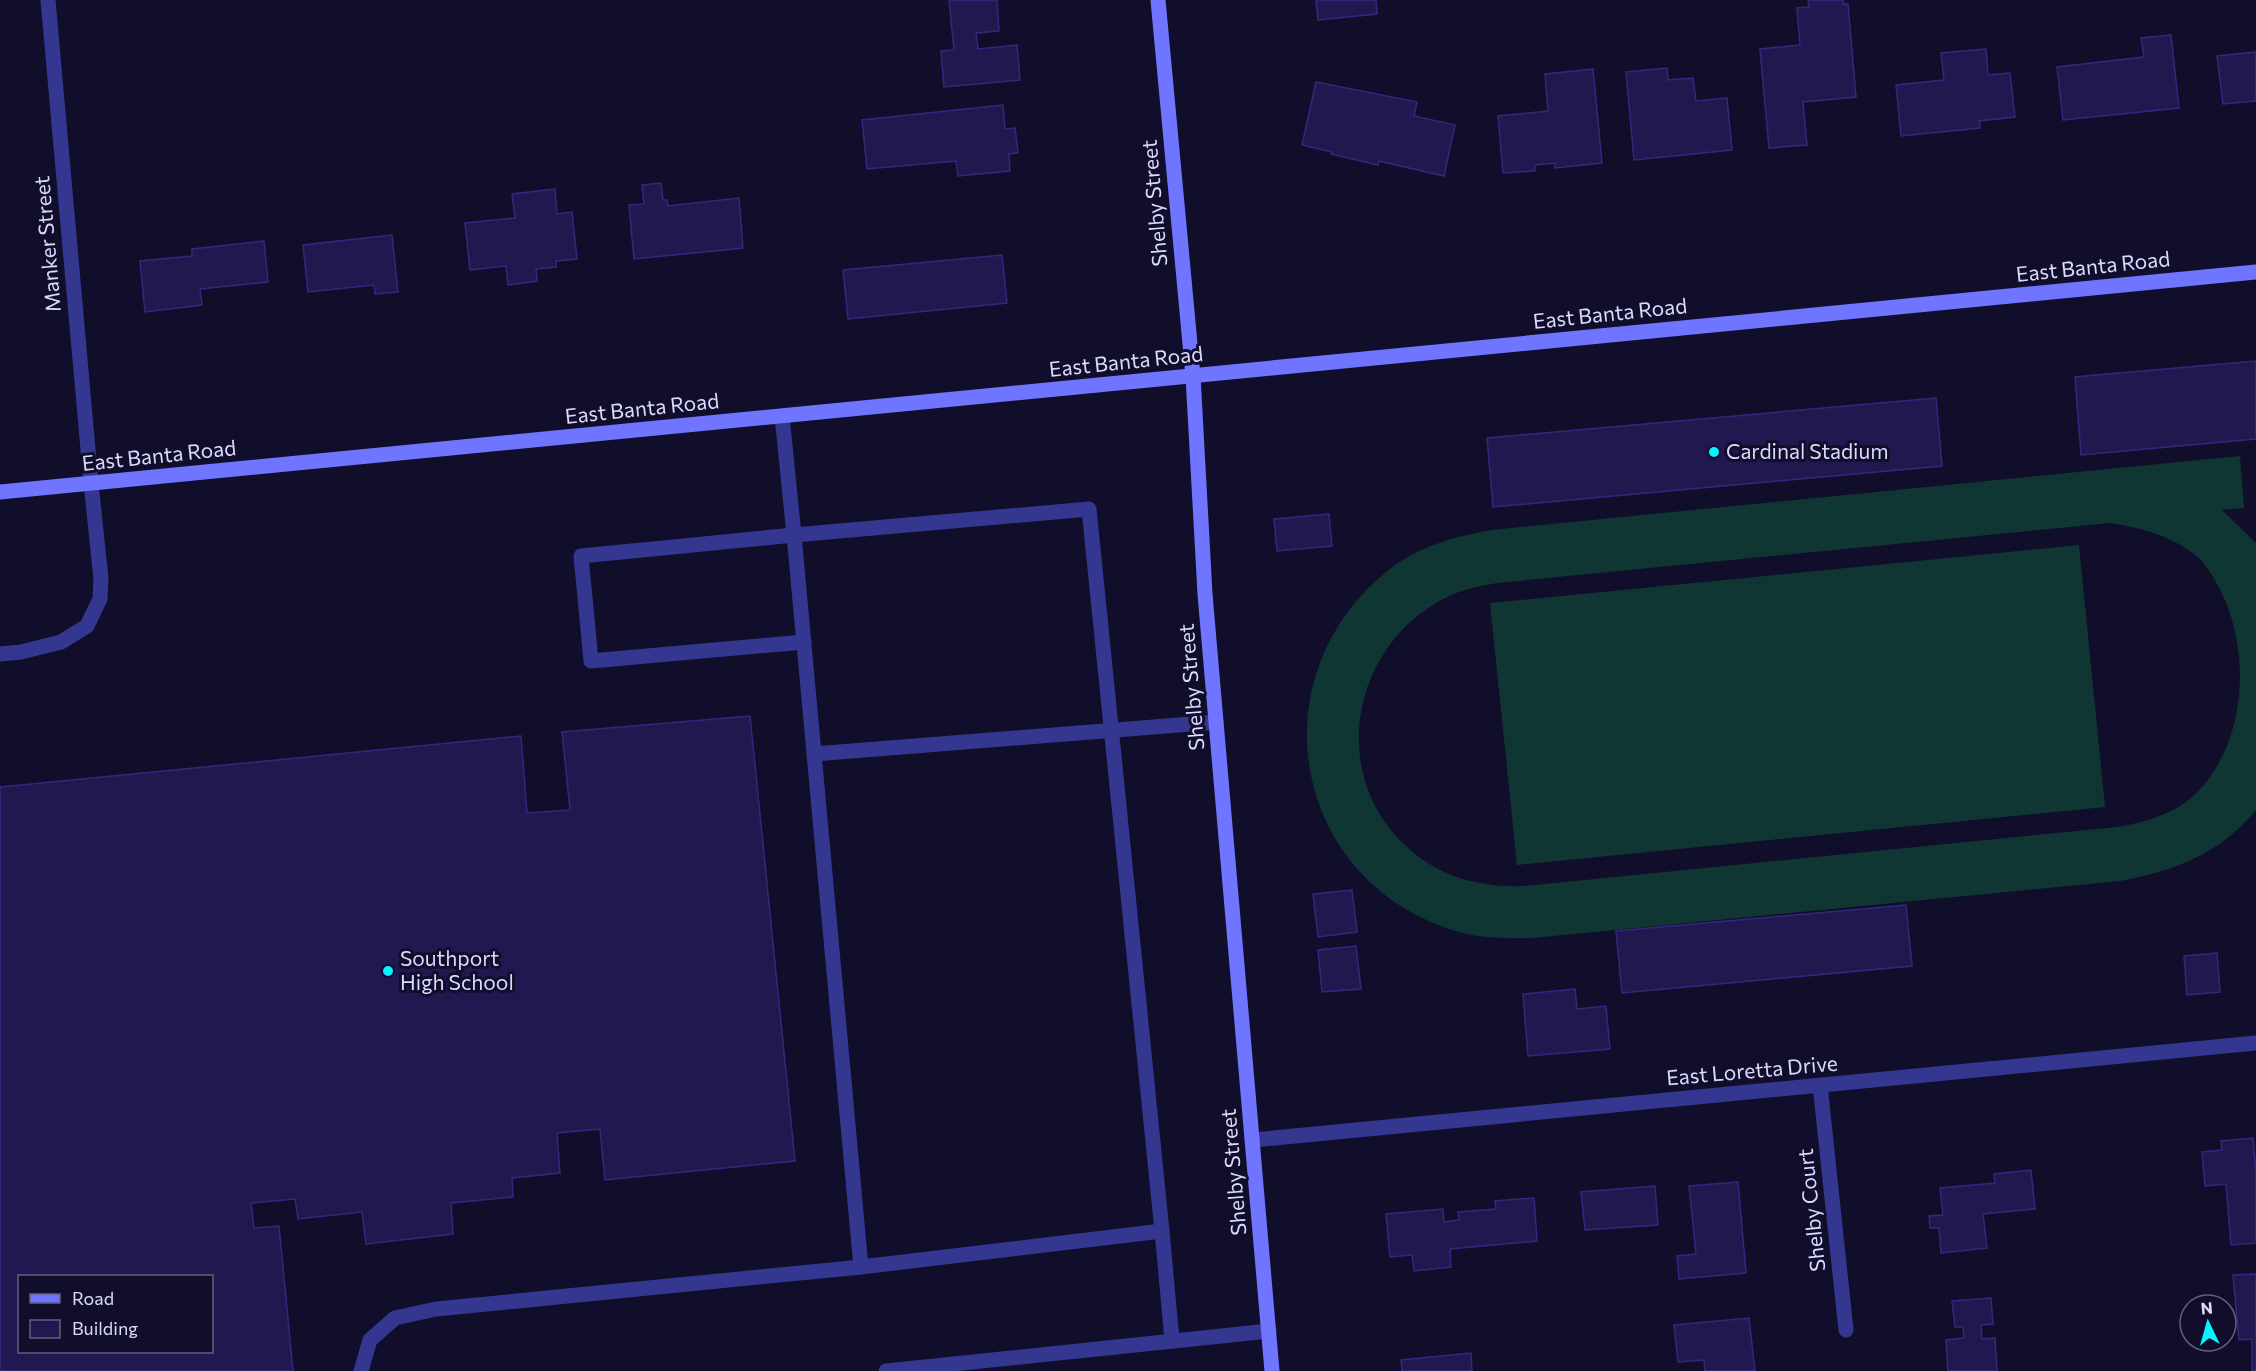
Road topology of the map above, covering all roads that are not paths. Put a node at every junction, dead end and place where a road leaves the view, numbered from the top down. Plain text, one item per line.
1 (48, 0) edge
2 (1158, 0) edge
3 (2256, 272) edge
4 (1193, 376) junction
5 (782, 416) junction
6 (91, 483) junction
7 (0, 492) edge
8 (794, 535) junction
9 (804, 642) junction
10 (0, 654) edge
11 (1216, 722) junction
12 (1111, 731) junction
13 (814, 754) junction
14 (2256, 1043) edge
15 (1820, 1085) junction
16 (1252, 1140) junction
17 (1162, 1231) junction
18 (861, 1267) junction
19 (1846, 1330) dead end
20 (1269, 1331) junction
21 (1173, 1340) junction
22 (361, 1371) edge
23 (886, 1371) edge
24 (1272, 1371) edge

1 - 6 street, Manker Street
2 - 4 street, Shelby Street
3 - 4 street, East Banta Road
4 - 5 street, East Banta Road
4 - 11 street, Shelby Street
5 - 6 street, East Banta Road
5 - 8 street
6 - 7 street, East Banta Road
6 - 10 street, Manker Street
8 - 9 street
8 - 9 street
8 - 12 street
9 - 13 street
11 - 12 street
11 - 16 street, Shelby Street
12 - 13 street
12 - 17 street
13 - 18 street
14 - 15 street, East Loretta Drive
15 - 16 street, East Loretta Drive
15 - 19 street, Shelby Court
16 - 20 street, Shelby Street
17 - 18 street
17 - 21 street
18 - 22 street
20 - 21 street
20 - 24 street, Shelby Street
21 - 23 street

